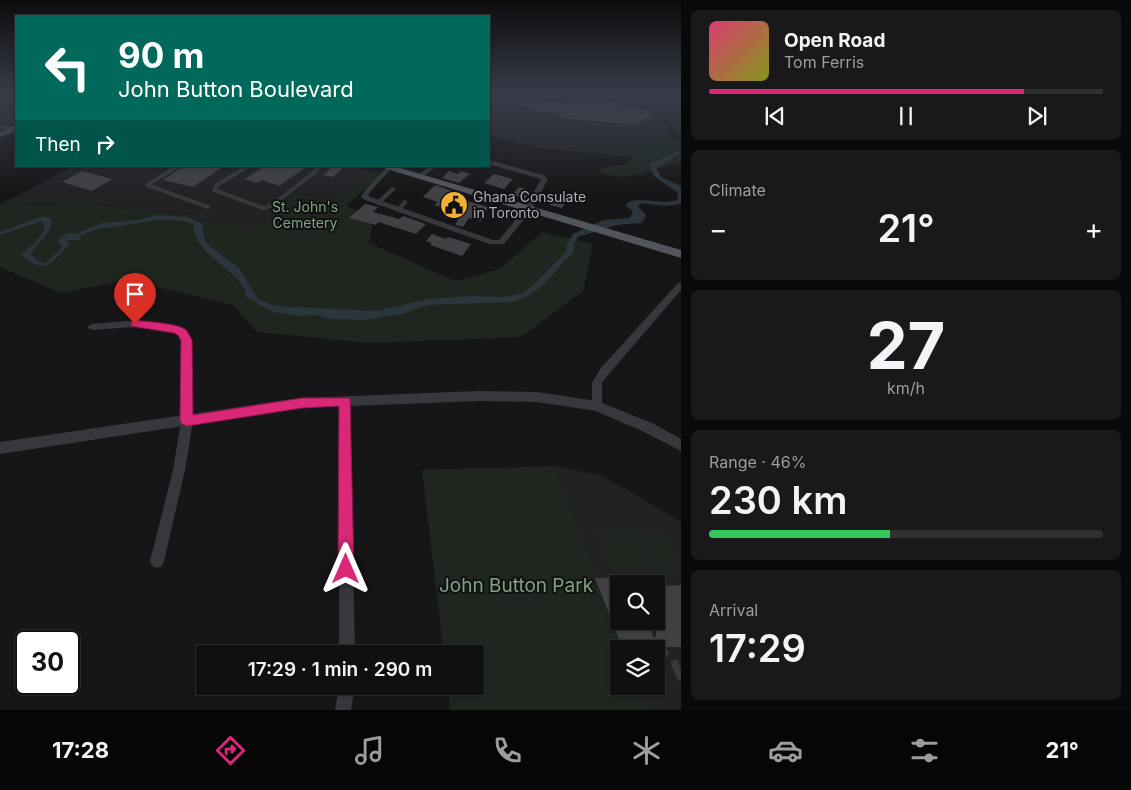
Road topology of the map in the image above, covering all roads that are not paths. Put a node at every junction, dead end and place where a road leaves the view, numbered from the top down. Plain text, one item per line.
1 (14, 129) edge
2 (0, 135) edge
3 (490, 162) edge
4 (176, 167) edge
5 (246, 167) edge
6 (317, 167) edge
7 (385, 167) edge
8 (433, 167) edge
9 (419, 177) junction
10 (393, 189) dead end
11 (405, 202) dead end
12 (378, 203) junction
13 (208, 208) dead end
14 (528, 209) junction
15 (398, 210) junction
16 (681, 254) edge
17 (681, 285) edge
18 (92, 327) dead end
19 (345, 401) junction
20 (597, 406) junction
21 (187, 421) junction
22 (681, 445) edge
23 (0, 448) edge
24 (157, 561) dead end
25 (347, 645) edge
26 (675, 664) dead end
27 (681, 677) edge
28 (346, 695) edge
29 (343, 710) edge

1 - 2 main road
3 - 14 street
4 - 13 lane
5 - 6 lane
7 - 9 main road
7 - 12 street
8 - 9 street
9 - 14 main road
10 - 12 lane
11 - 15 lane
12 - 15 street
14 - 15 street
14 - 16 main road
17 - 20 street
18 - 21 street
19 - 20 street
19 - 21 street
19 - 25 street
20 - 22 street
21 - 23 street
21 - 24 street
26 - 27 lane
28 - 29 street

